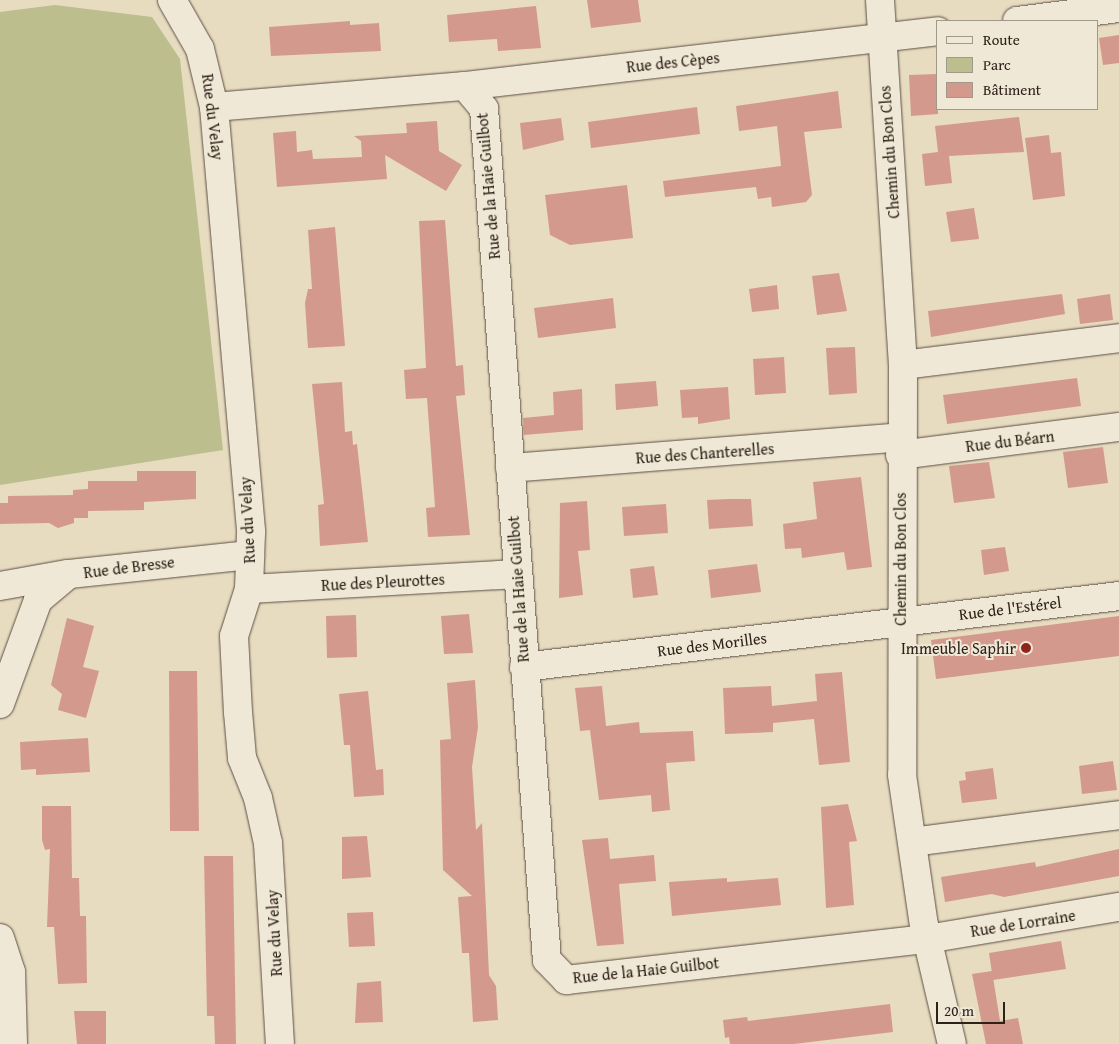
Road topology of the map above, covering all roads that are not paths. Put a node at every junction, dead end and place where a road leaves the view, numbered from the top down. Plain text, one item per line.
1 (172, 0) edge
2 (880, 0) edge
3 (1119, 8) edge
4 (1043, 9) edge
5 (1019, 20) edge
6 (936, 32) edge
7 (882, 39) junction
8 (464, 86) junction
9 (214, 107) junction
10 (1119, 338) edge
11 (903, 365) junction
12 (1119, 427) edge
13 (900, 446) junction
14 (510, 468) junction
15 (250, 555) junction
16 (70, 574) junction
17 (517, 574) junction
18 (0, 586) edge
19 (249, 589) junction
20 (1119, 596) edge
21 (900, 621) junction
22 (524, 667) junction
23 (0, 704) edge
24 (1119, 815) edge
25 (912, 842) junction
26 (1119, 907) edge
27 (0, 938) edge
28 (927, 939) junction
29 (14, 1044) edge
30 (280, 1044) edge
31 (952, 1044) edge

1 - 9 street, Rue du Velay
2 - 7 street, Chemin du Bon Clos
3 - 4 street
4 - 5 street
6 - 7 street, Rue des Cèpes
7 - 8 street, Rue des Cèpes
7 - 11 street, Chemin du Bon Clos
8 - 9 street
8 - 14 street, Rue de la Haie Guilbot
9 - 15 street, Rue du Velay
10 - 11 street
11 - 13 street, Chemin du Bon Clos
12 - 13 street, Rue du Béarn
13 - 14 street, Rue des Chanterelles
13 - 21 street, Chemin du Bon Clos
14 - 17 street, Rue de la Haie Guilbot
15 - 16 street, Rue de Bresse
15 - 19 street, Rue du Velay
16 - 18 street
16 - 23 street, Rue de Bresse
17 - 19 street, Rue des Pleurottes
17 - 22 street, Rue de la Haie Guilbot
19 - 30 street, Rue du Velay
20 - 21 street, Rue de l'Estérel
21 - 22 street, Rue des Morilles
21 - 25 street, Chemin du Bon Clos
22 - 28 street, Rue de la Haie Guilbot
24 - 25 street
25 - 28 street, Chemin du Bon Clos
26 - 28 street, Rue de Lorraine
27 - 29 street
28 - 31 street, Chemin du Bon Clos

